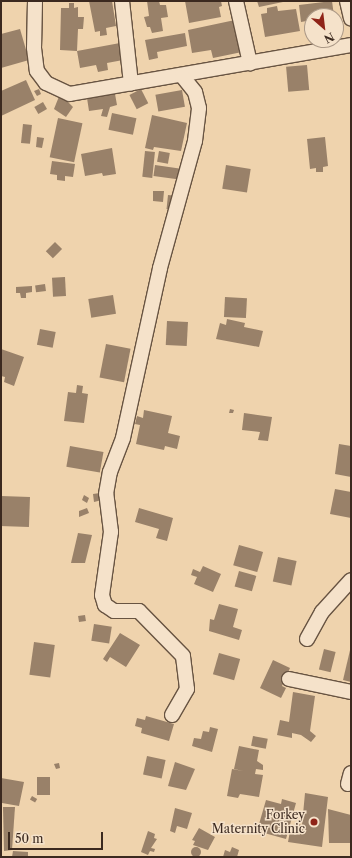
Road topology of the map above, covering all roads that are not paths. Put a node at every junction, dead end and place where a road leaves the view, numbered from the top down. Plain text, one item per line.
1 (35, 1) edge
2 (122, 1) edge
3 (236, 1) edge
4 (347, 1) edge
5 (351, 19) edge
6 (351, 45) edge
7 (250, 63) junction
8 (182, 76) junction
9 (131, 84) junction
10 (351, 580) edge
11 (306, 639) dead end
12 (289, 679) dead end
13 (351, 692) edge
14 (172, 715) dead end

1 - 9 street
2 - 9 street
3 - 7 street
4 - 5 street
6 - 7 street
7 - 8 street
8 - 9 street
8 - 14 street
10 - 11 street
12 - 13 street

